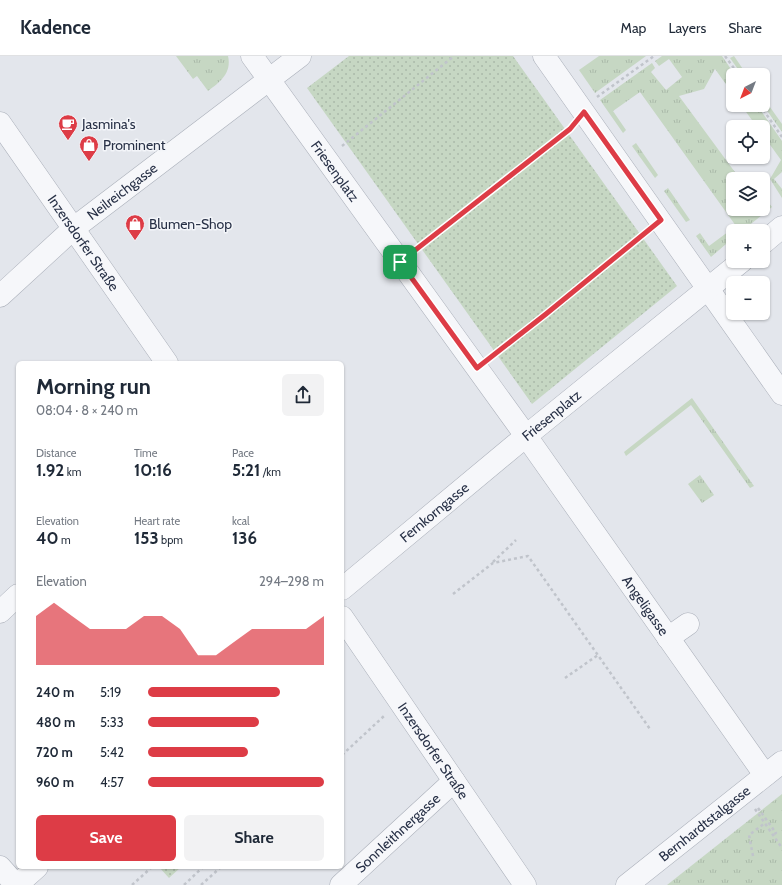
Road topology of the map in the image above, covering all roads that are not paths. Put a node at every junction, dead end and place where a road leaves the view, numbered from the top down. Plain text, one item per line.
1 (252, 56) edge
2 (300, 56) edge
3 (544, 56) edge
4 (269, 81) junction
5 (0, 123) edge
6 (782, 227) edge
7 (74, 228) junction
8 (770, 237) edge
9 (734, 268) edge
10 (709, 289) junction
11 (0, 296) edge
12 (166, 361) edge
13 (782, 394) edge
14 (526, 436) junction
15 (344, 587) edge
16 (16, 598) edge
17 (0, 612) edge
18 (344, 620) edge
19 (688, 624) dead end
20 (668, 638) junction
21 (782, 762) edge
22 (765, 775) junction
23 (454, 781) junction
24 (0, 867) edge
25 (35, 869) edge
26 (16, 885) edge
27 (341, 885) edge
28 (525, 885) edge
29 (627, 885) edge

1 - 4 street
2 - 4 street
3 - 10 street
4 - 7 street, Neilreichgasse
4 - 14 street, Friesenplatz
5 - 7 street, Inzersdorfer Straße
6 - 8 street
7 - 11 street, Neilreichgasse
7 - 12 street, Inzersdorfer Straße
9 - 10 street
10 - 13 street
10 - 14 street, Friesenplatz
14 - 15 street, Fernkorngasse
14 - 20 street, Angeligasse
16 - 17 street
18 - 23 street, Inzersdorfer Straße
19 - 20 street
20 - 22 street, Angeligasse
21 - 22 street, Bernhardtstalgasse
22 - 29 street, Bernhardtstalgasse
23 - 27 street, Sonnleithnergasse
23 - 28 street, Inzersdorfer Straße
24 - 26 street
25 - 26 street

